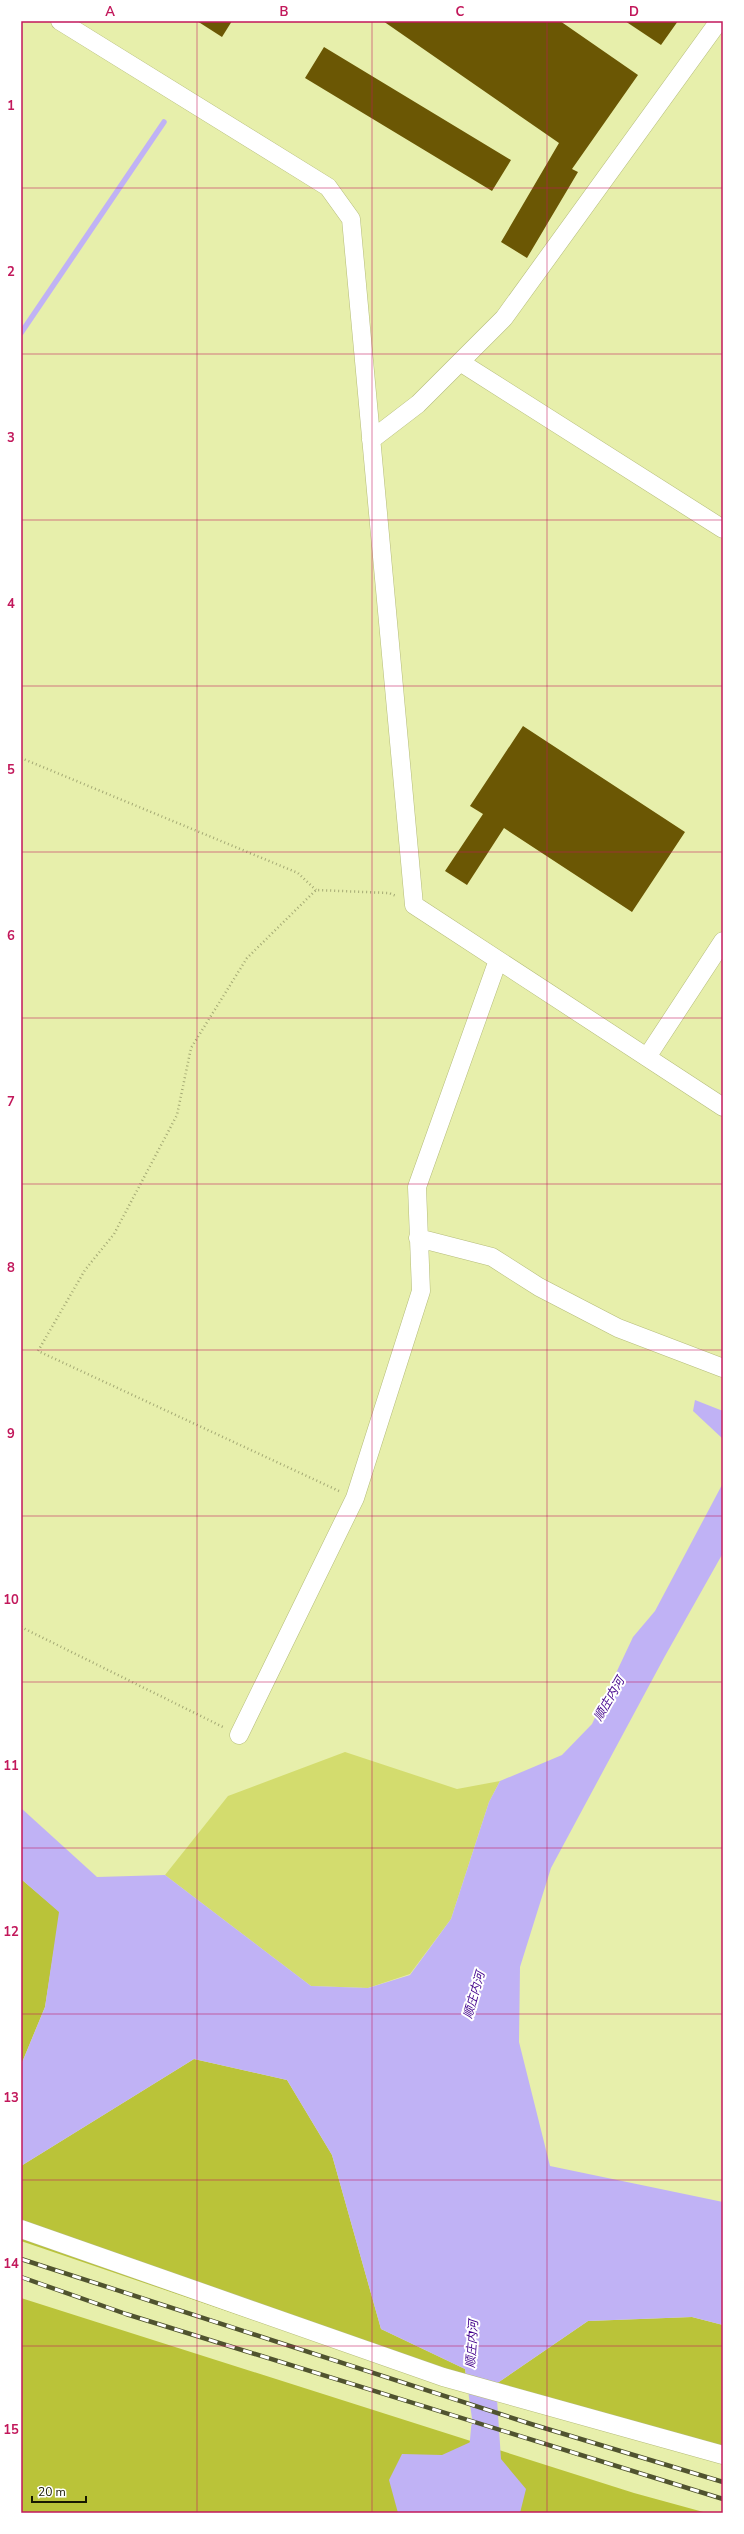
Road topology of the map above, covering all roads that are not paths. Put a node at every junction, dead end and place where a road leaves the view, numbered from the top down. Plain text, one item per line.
1 (60, 21) edge
2 (719, 21) edge
3 (460, 362) junction
4 (371, 440) junction
5 (723, 529) edge
6 (723, 940) edge
7 (498, 960) junction
8 (647, 1057) junction
9 (723, 1107) edge
10 (418, 1238) junction
11 (723, 1368) edge
12 (239, 1735) road end
13 (21, 2229) edge
14 (723, 2455) edge

1 - 4 street
2 - 3 street
3 - 4 street
3 - 5 street
4 - 7 street
6 - 8 street
7 - 8 street
7 - 10 street
8 - 9 street
10 - 11 street
10 - 12 street
13 - 14 street

